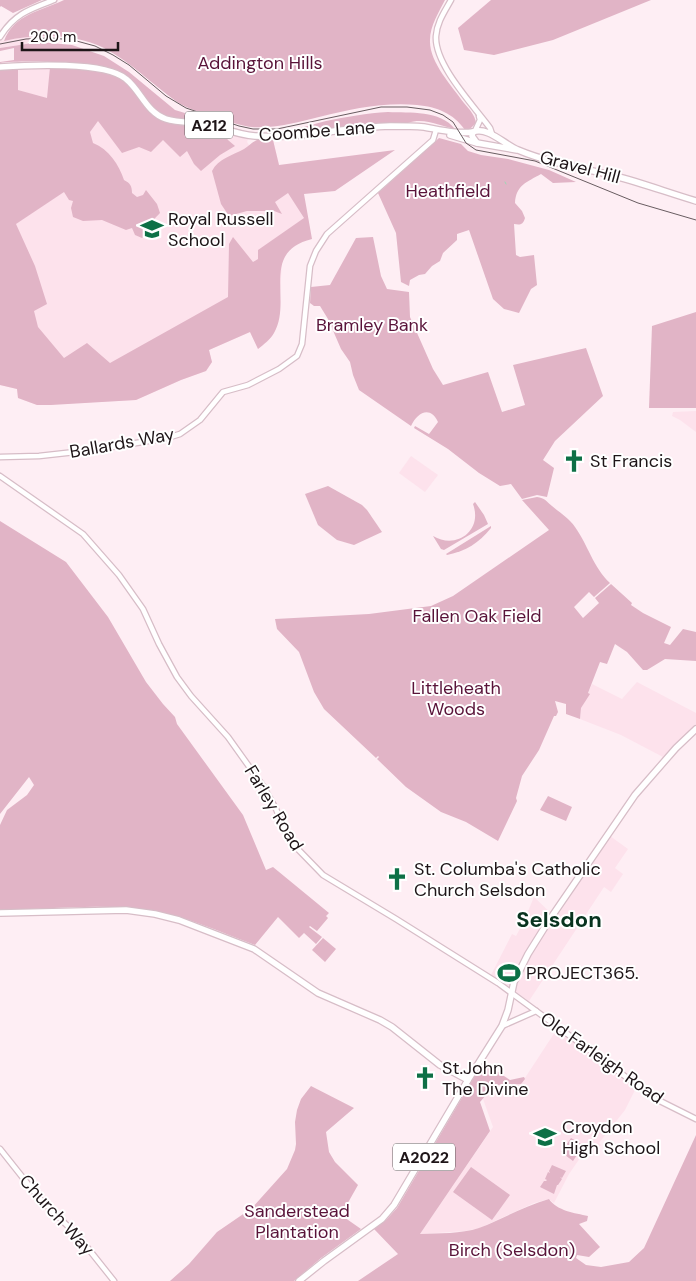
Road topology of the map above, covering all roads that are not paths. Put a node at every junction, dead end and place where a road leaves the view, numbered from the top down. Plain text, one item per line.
1 (54, 0) edge
2 (451, 0) edge
3 (0, 37) edge
4 (0, 67) edge
5 (478, 112) junction
6 (436, 130) junction
7 (446, 132) junction
8 (474, 132) junction
9 (492, 134) junction
10 (497, 139) junction
11 (477, 143) junction
12 (491, 146) junction
13 (517, 150) junction
14 (642, 184) junction
15 (696, 202) edge
16 (696, 206) edge
17 (0, 457) edge
18 (0, 476) edge
19 (696, 729) edge
20 (0, 913) edge
21 (510, 993) junction
22 (536, 1011) junction
23 (502, 1026) junction
24 (468, 1080) junction
25 (696, 1118) edge
26 (0, 1149) edge
27 (114, 1281) edge
28 (299, 1281) edge

1 - 3 street
2 - 5 street
4 - 6 main road, Coombe Lane / A212
5 - 8 street
5 - 9 street
6 - 7 main road, Coombe Lane / A212
6 - 17 street, Ballards Way
7 - 8 main road, Coombe Lane / A212
7 - 11 main road, Coombe Lane / A212
8 - 9 main road, A212
8 - 11 main road
9 - 10 main road, Gravel Hill / A212
10 - 12 main road
10 - 13 main road, Gravel Hill / A212
11 - 12 main road, Gravel Hill / A212
12 - 13 main road, Gravel Hill / A212
13 - 14 main road, Gravel Hill / A212
14 - 15 main road, Gravel Hill / A212
14 - 16 main road, Gravel Hill / A212
18 - 21 street, Farley Road
19 - 21 main road, A2022
20 - 24 main road
21 - 22 street, Old Farleigh Road
21 - 23 main road, A2022
22 - 23 street
22 - 25 street, Old Farleigh Road
23 - 24 main road, A2022
24 - 28 main road, A2022
26 - 27 street, Church Way

